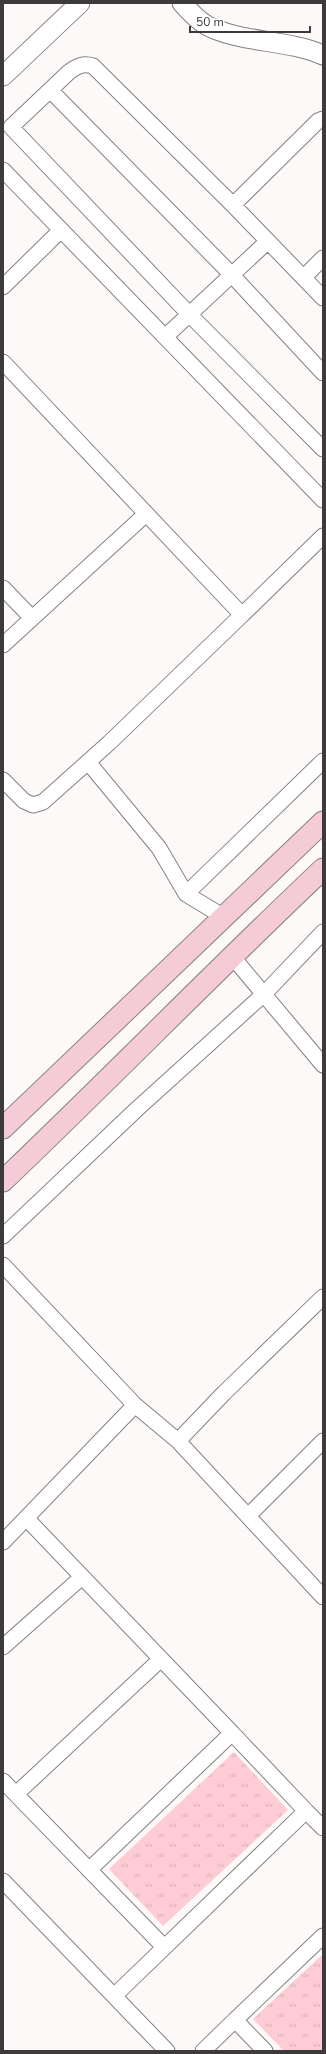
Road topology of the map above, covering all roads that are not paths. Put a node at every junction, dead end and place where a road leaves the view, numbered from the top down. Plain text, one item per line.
1 (80, 3) edge
2 (182, 3) edge
3 (323, 55) edge
4 (3, 76) edge
5 (50, 90) junction
6 (323, 119) edge
7 (3, 170) edge
8 (234, 205) junction
9 (61, 230) junction
10 (268, 241) junction
11 (323, 258) edge
12 (231, 274) junction
13 (304, 277) junction
14 (3, 287) edge
15 (323, 298) edge
16 (190, 315) junction
17 (166, 337) junction
18 (3, 362) edge
19 (323, 374) edge
20 (323, 449) edge
21 (323, 500) edge
22 (146, 514) junction
23 (323, 536) edge
24 (3, 588) edge
25 (242, 615) junction
26 (31, 617) junction
27 (3, 645) edge
28 (323, 761) edge
29 (88, 762) junction
30 (3, 780) edge
31 (323, 822) edge
32 (323, 869) edge
33 (186, 894) junction
34 (224, 917) junction
35 (323, 932) edge
36 (231, 955) junction
37 (264, 994) junction
38 (323, 1065) edge
39 (3, 1128) edge
40 (3, 1181) edge
41 (3, 1236) edge
42 (3, 1265) edge
43 (323, 1297) edge
44 (135, 1405) junction
45 (323, 1441) edge
46 (178, 1442) junction
47 (248, 1516) junction
48 (26, 1518) junction
49 (3, 1542) edge
50 (82, 1577) junction
51 (323, 1597) edge
52 (3, 1647) edge
53 (161, 1659) junction
54 (232, 1733) junction
55 (3, 1781) edge
56 (16, 1794) junction
57 (306, 1811) junction
58 (323, 1828) edge
59 (89, 1870) junction
60 (3, 1881) edge
61 (323, 1936) edge
62 (164, 1947) junction
63 (114, 1996) junction
64 (235, 2020) junction
65 (167, 2051) edge
66 (203, 2051) edge
67 (265, 2051) edge

1 - 4 street
2 - 3 street
5 - 8 street
5 - 12 street
5 - 16 street
6 - 8 street
7 - 9 street
8 - 10 street
9 - 14 street
9 - 17 street
10 - 12 street
10 - 13 street
11 - 13 street
12 - 16 street
12 - 19 street
13 - 15 street
16 - 17 street
16 - 20 street
17 - 21 street
18 - 22 street
22 - 25 street
22 - 26 street
23 - 25 street
24 - 26 street
25 - 29 street
26 - 27 street
28 - 33 street
29 - 30 street
29 - 33 street
31 - 34 main road
32 - 36 main road
33 - 34 street
34 - 39 main road
35 - 37 street
36 - 37 street
36 - 40 main road
37 - 38 street
37 - 41 street
42 - 44 street
43 - 46 street
44 - 46 street
44 - 48 street
45 - 47 street
46 - 47 street
47 - 51 street
48 - 49 street
48 - 50 street
50 - 52 street
50 - 53 street
53 - 54 street
53 - 56 street
54 - 57 street
54 - 59 street
55 - 56 street
56 - 59 street
57 - 58 street
57 - 62 street
59 - 62 street
60 - 63 street
61 - 64 street
62 - 63 street
63 - 65 street
64 - 66 street
64 - 67 street

